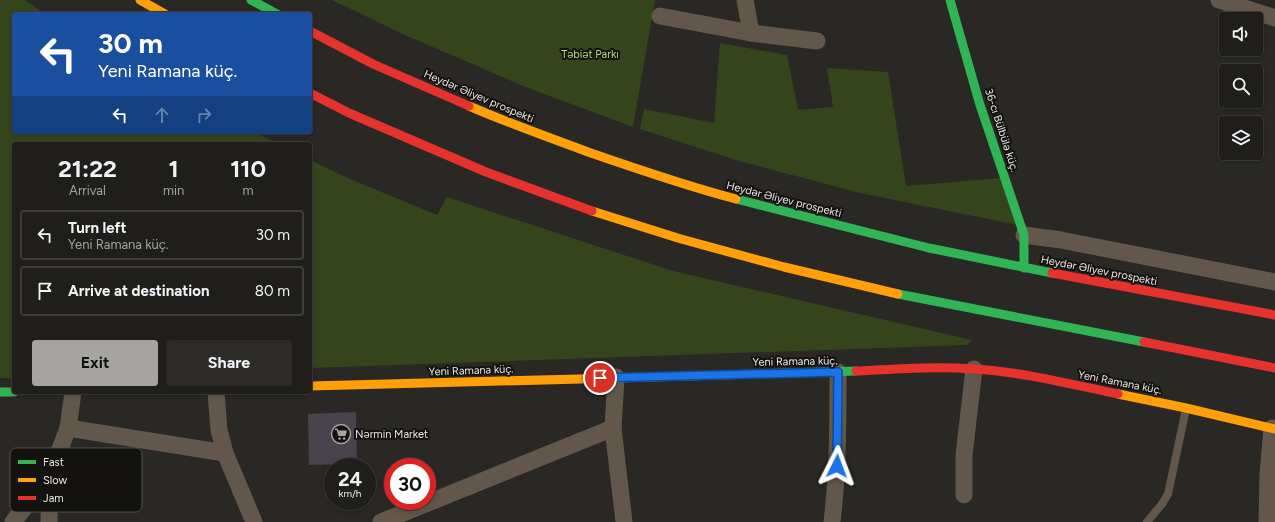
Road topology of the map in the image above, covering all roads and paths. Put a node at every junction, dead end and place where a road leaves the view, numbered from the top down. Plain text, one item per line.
1 (140, 0) edge
2 (252, 0) edge
3 (745, 0) edge
4 (950, 0) edge
5 (1219, 0) edge
6 (161, 12) edge
7 (273, 12) edge
8 (660, 16) dead end
9 (1275, 18) edge
10 (312, 32) edge
11 (751, 33) junction
12 (817, 41) dead end
13 (312, 94) edge
14 (1024, 235) junction
15 (1024, 268) junction
16 (1275, 282) edge
17 (1275, 315) edge
18 (1275, 368) edge
19 (974, 369) junction
20 (838, 372) junction
21 (616, 377) junction
22 (312, 386) edge
23 (0, 392) edge
24 (12, 392) edge
25 (73, 394) edge
26 (216, 394) edge
27 (1186, 408) junction
28 (68, 428) junction
29 (613, 428) junction
30 (1274, 429) edge
31 (60, 448) edge
32 (225, 453) junction
33 (964, 495) dead end
34 (21, 512) edge
35 (49, 512) edge
36 (13, 522) edge
37 (49, 522) edge
38 (254, 522) edge
39 (381, 522) edge
40 (624, 522) edge
41 (832, 522) edge
42 (1147, 522) edge
43 (1267, 522) edge

1 - 6 main road
2 - 7 main road
3 - 11 street
4 - 14 main road, 36-cı Bülbülə küç.
5 - 9 street
8 - 11 street
10 - 15 main road, Heydər Əliyev prospekti
11 - 12 street
13 - 18 main road
14 - 15 main road, 36-cı Bülbülə küç.
14 - 16 street
15 - 17 main road, Heydər Əliyev prospekti
19 - 20 main road, Yeni Ramana küç.
19 - 27 main road, Yeni Ramana küç.
19 - 33 street
20 - 21 main road, Yeni Ramana küç.
20 - 41 street
21 - 22 main road, Yeni Ramana küç.
21 - 29 street
23 - 24 main road
25 - 28 street
26 - 32 street
27 - 30 main road, Yeni Ramana küç.
27 - 42 lane
28 - 31 street
28 - 32 street
29 - 39 street
29 - 40 street
30 - 43 street
32 - 38 street
34 - 36 street
35 - 37 street

